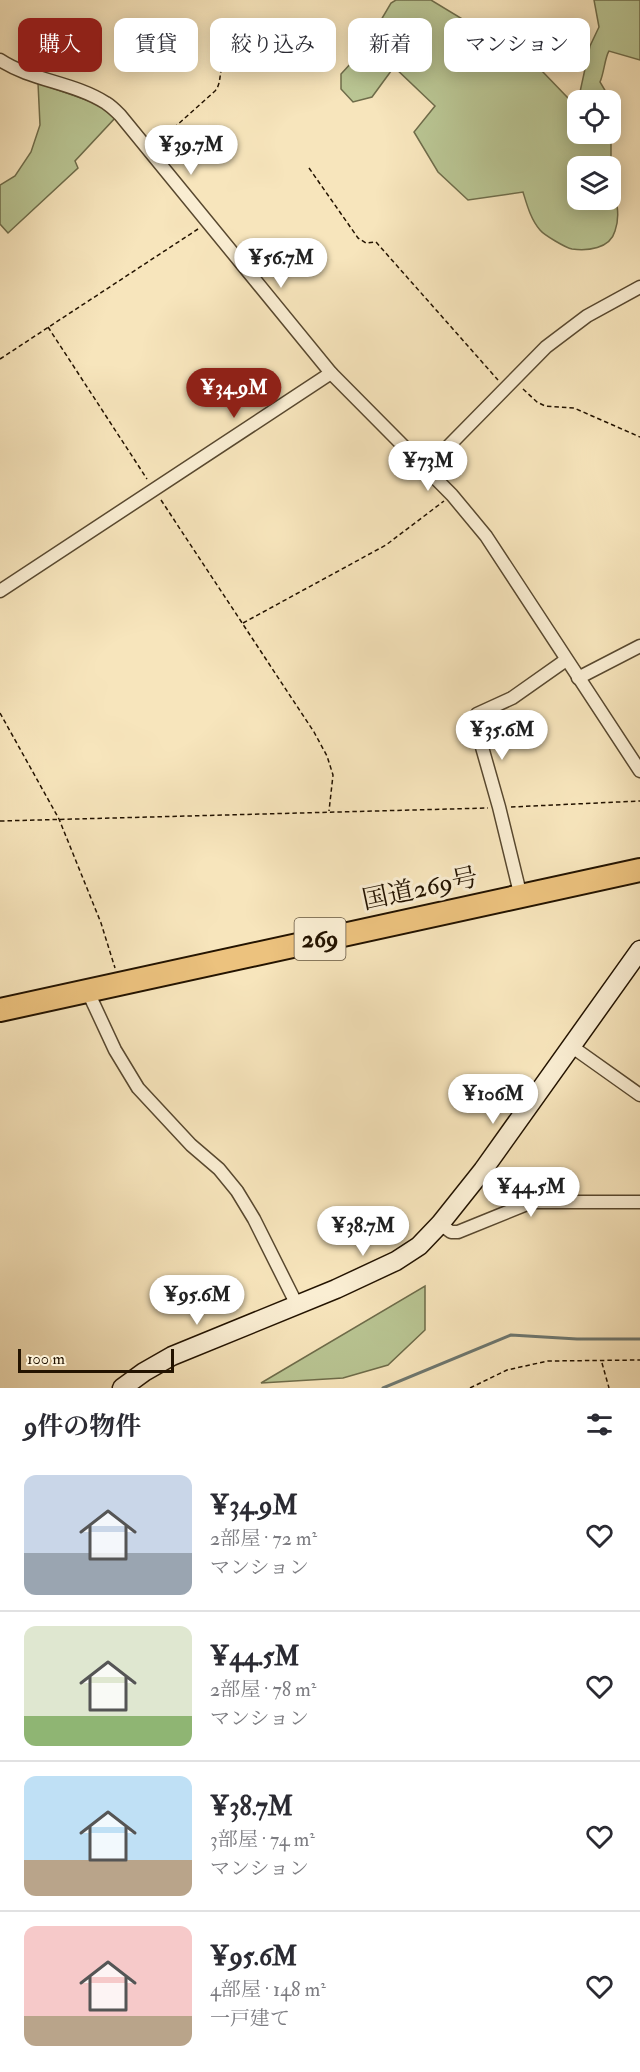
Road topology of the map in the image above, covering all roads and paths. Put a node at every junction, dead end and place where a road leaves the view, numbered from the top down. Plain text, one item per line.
1 (0, 60) edge
2 (221, 72) edge
3 (150, 149) junction
4 (309, 168) dead end
5 (208, 222) junction
6 (640, 287) edge
7 (48, 327) junction
8 (0, 359) edge
9 (331, 373) junction
10 (509, 384) junction
11 (640, 437) edge
12 (426, 469) junction
13 (154, 489) junction
14 (452, 495) junction
15 (0, 591) edge
16 (242, 623) junction
17 (640, 646) edge
18 (566, 660) junction
19 (578, 678) junction
20 (0, 713) edge
21 (640, 771) edge
22 (640, 801) edge
23 (500, 807) junction
24 (329, 812) junction
25 (59, 819) junction
26 (0, 821) edge
27 (640, 870) edge
28 (521, 897) junction
29 (640, 950) edge
30 (120, 985) junction
31 (88, 992) junction
32 (0, 1011) edge
33 (571, 1046) junction
34 (640, 1095) edge
35 (640, 1202) edge
36 (440, 1224) junction
37 (297, 1305) junction
38 (640, 1360) edge
39 (601, 1361) junction
40 (122, 1388) edge
41 (470, 1388) edge
42 (609, 1388) edge

1 - 3 street
2 - 3 path
3 - 5 street
4 - 10 path
5 - 7 path
5 - 9 street
6 - 10 street
7 - 8 path
7 - 13 path
9 - 12 street
9 - 13 street
10 - 11 path
10 - 12 street
12 - 14 street
13 - 15 street
13 - 16 path
14 - 16 path
14 - 18 street
16 - 24 path
17 - 19 street
18 - 19 street
18 - 23 street
19 - 21 street
20 - 25 path
22 - 23 path
23 - 24 path
23 - 28 street
24 - 25 path
25 - 26 path
25 - 30 path
27 - 28 highway, 国道269号 / 269
28 - 30 highway, 国道269号 / 269
29 - 33 street
30 - 31 highway, 国道269号 / 269
31 - 32 highway, 国道269号 / 269
31 - 37 street
33 - 34 street
33 - 36 street
35 - 36 street
36 - 37 street
37 - 40 street
38 - 39 path
39 - 41 path
39 - 42 path

